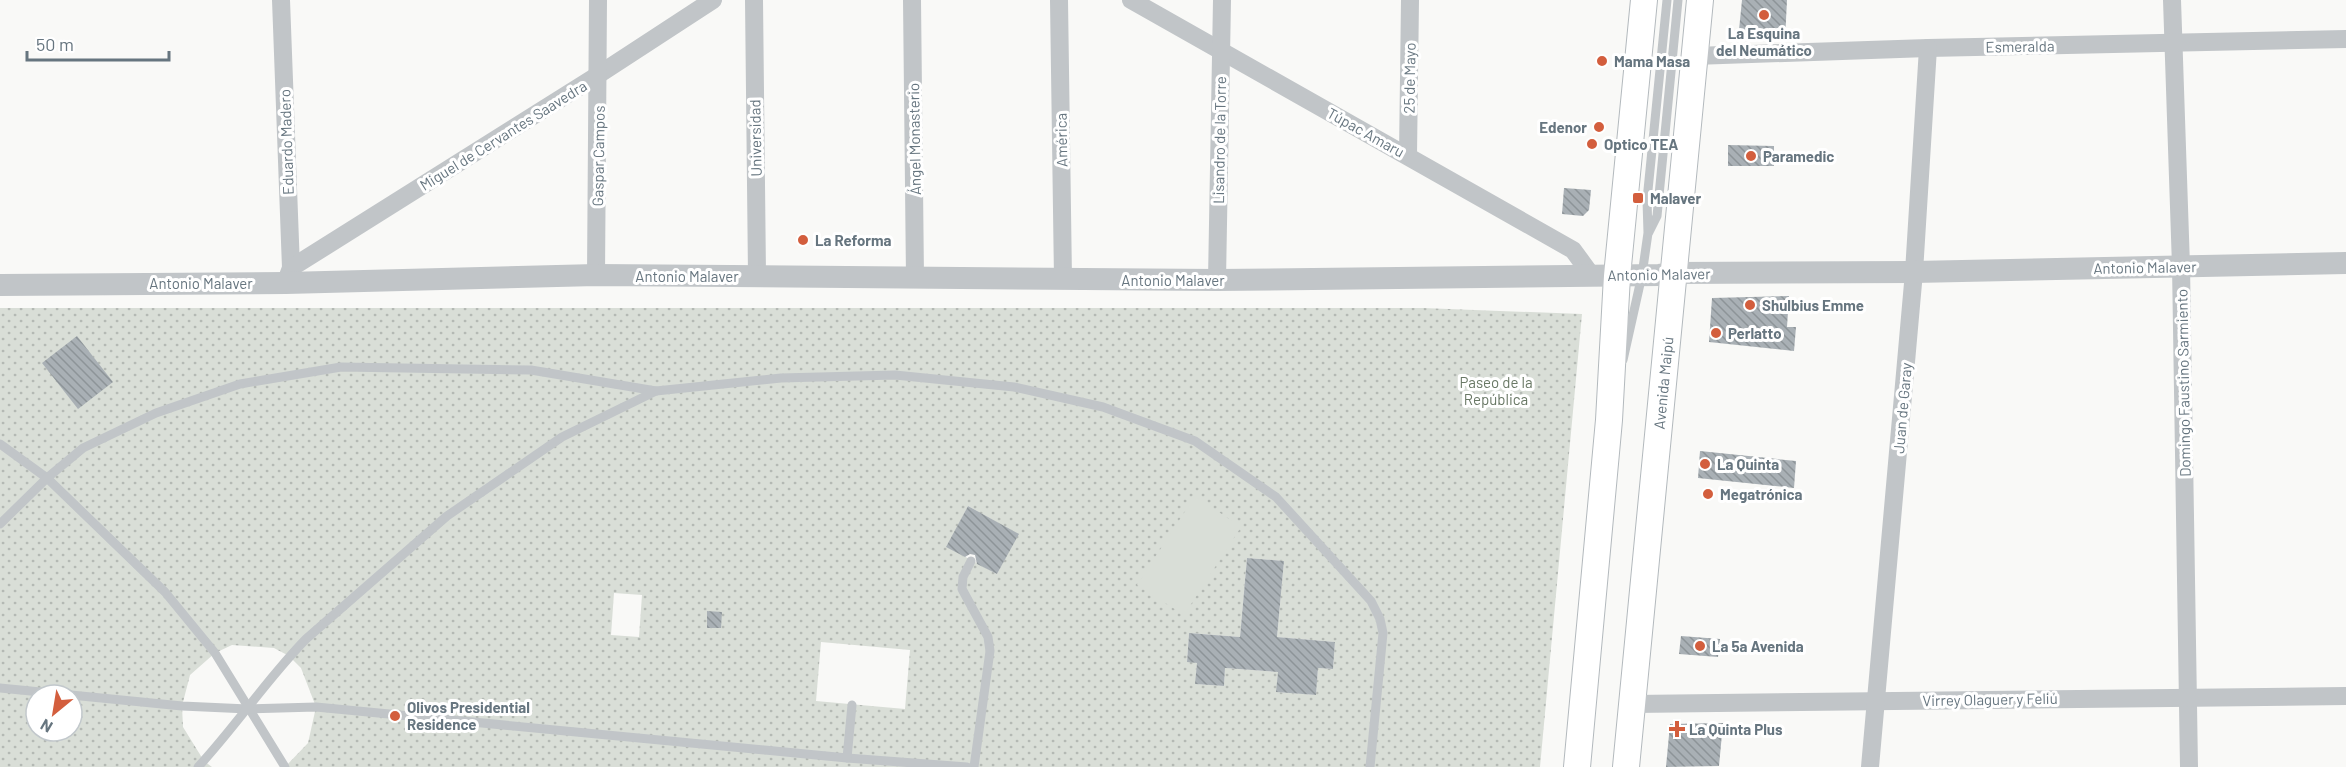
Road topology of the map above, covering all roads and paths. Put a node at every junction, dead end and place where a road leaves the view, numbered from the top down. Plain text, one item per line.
1 (281, 0) edge
2 (598, 0) edge
3 (713, 0) edge
4 (754, 0) edge
5 (912, 0) edge
6 (1059, 0) edge
7 (1131, 0) edge
8 (1222, 0) edge
9 (1410, 0) edge
10 (1644, 0) edge
11 (1667, 0) edge
12 (1678, 0) edge
13 (1698, 0) edge
14 (2172, 0) edge
15 (2346, 39) edge
16 (2173, 42) junction
17 (1929, 48) junction
18 (1221, 52) junction
19 (1694, 56) junction
20 (1660, 71) junction
21 (1671, 73) junction
22 (598, 75) junction
23 (1663, 96) junction
24 (1654, 121) junction
25 (1666, 123) junction
26 (1408, 155) junction
27 (1648, 233) junction
28 (2346, 263) edge
29 (2181, 266) junction
30 (1914, 272) junction
31 (1676, 273) junction
32 (289, 275) junction
33 (596, 275) junction
34 (1642, 275) junction
35 (756, 276) junction
36 (1605, 276) junction
37 (915, 278) junction
38 (1063, 279) junction
39 (1217, 280) junction
40 (0, 285) edge
41 (656, 391) junction
42 (1609, 420) junction
43 (0, 444) edge
44 (47, 478) junction
45 (0, 524) edge
46 (971, 561) dead end
47 (0, 688) edge
48 (2346, 696) edge
49 (2188, 697) junction
50 (1875, 701) junction
51 (1633, 704) junction
52 (852, 705) dead end
53 (248, 709) junction
54 (847, 758) junction
55 (198, 767) edge
56 (285, 767) edge
57 (967, 767) edge
58 (974, 767) edge
59 (1370, 767) edge
60 (1577, 767) edge
61 (1626, 767) edge
62 (1870, 767) edge
63 (2189, 767) edge

1 - 32 street, Eduardo Madero
2 - 22 street, Gaspar Campos
3 - 22 street, Miguel de Cervantes Saavedra
4 - 35 street, Universidad
5 - 37 street, Ángel Monasterio
6 - 38 street, América
7 - 18 street, Túpac Amaru
8 - 18 street, Lisandro de la Torre
9 - 26 street, 25 de Mayo
10 - 36 main road
11 - 20 lane
12 - 21 lane
13 - 19 main road, Avenida Maipú
14 - 16 street, Domingo Faustino Sarmiento
15 - 16 street, Esmeralda
16 - 17 street, Esmeralda
16 - 29 street, Domingo Faustino Sarmiento
17 - 19 street, Esmeralda
17 - 30 street, Juan de Garay
18 - 26 street, Túpac Amaru
18 - 39 street, Lisandro de la Torre
19 - 31 main road, Avenida Maipú
20 - 23 lane
20 - 24 lane
21 - 23 lane
21 - 25 lane
22 - 32 street, Miguel de Cervantes Saavedra
22 - 33 street, Gaspar Campos
23 - 24 lane
23 - 25 lane
24 - 27 lane
25 - 27 lane
26 - 36 street, Túpac Amaru
27 - 34 lane
28 - 29 street, Antonio Malaver
29 - 30 street, Antonio Malaver
29 - 49 street, Domingo Faustino Sarmiento
30 - 31 street, Antonio Malaver
30 - 50 street, Juan de Garay
31 - 34 street, Antonio Malaver
31 - 51 main road, Avenida Maipú
32 - 33 street, Antonio Malaver
32 - 40 street, Antonio Malaver
33 - 35 street, Antonio Malaver
34 - 36 street, Antonio Malaver
34 - 42 lane
35 - 37 street, Antonio Malaver
36 - 39 street, Antonio Malaver
36 - 42 main road
37 - 38 street, Antonio Malaver
38 - 39 street, Antonio Malaver
41 - 44 lane
41 - 53 lane
41 - 59 lane
42 - 60 main road
43 - 44 lane
44 - 45 lane
44 - 53 lane
46 - 58 lane
47 - 53 lane
48 - 49 street, Virrey Olaguer y Feliú
49 - 50 street, Virrey Olaguer y Feliú
49 - 63 street, Domingo Faustino Sarmiento
50 - 51 street, Virrey Olaguer y Feliú
50 - 62 street, Juan de Garay
51 - 61 main road, Avenida Maipú
52 - 54 lane
53 - 54 lane
53 - 55 lane
53 - 56 lane
54 - 57 lane

